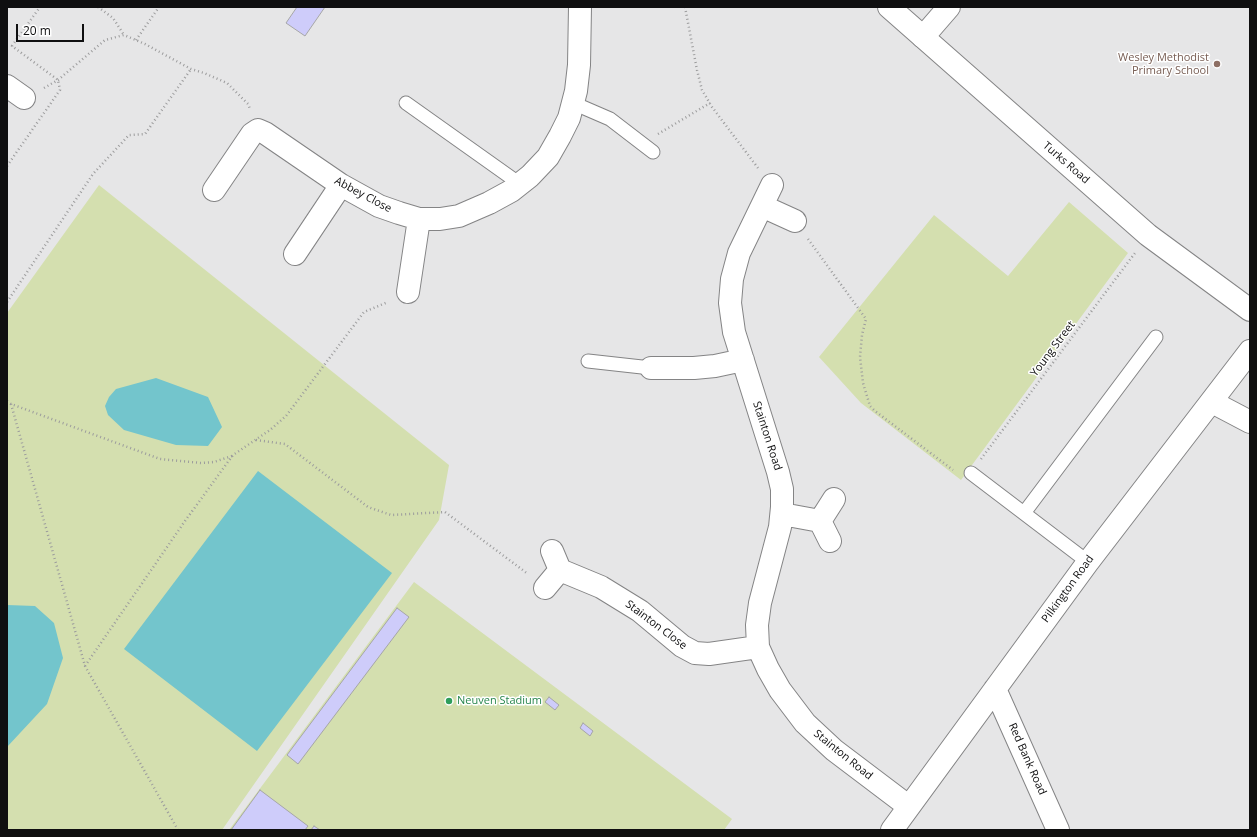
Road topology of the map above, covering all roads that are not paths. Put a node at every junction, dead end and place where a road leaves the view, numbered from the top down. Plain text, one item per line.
1 (580, 7) edge
2 (888, 7) edge
3 (949, 7) edge
4 (922, 37) junction
5 (406, 103) dead end
6 (573, 103) junction
7 (653, 152) dead end
8 (520, 184) junction
9 (341, 185) junction
10 (772, 186) road end
11 (214, 190) dead end
12 (762, 206) junction
13 (420, 219) junction
14 (794, 221) road end
15 (295, 254) dead end
16 (408, 292) road end
17 (1250, 310) edge
18 (1156, 337) dead end
19 (1250, 351) edge
20 (742, 360) junction
21 (588, 361) dead end
22 (651, 368) joint
23 (1212, 402) junction
24 (1250, 422) edge
25 (971, 473) road end
26 (834, 499) dead end
27 (1024, 513) junction
28 (782, 514) junction
29 (820, 521) junction
30 (830, 541) dead end
31 (1088, 562) junction
32 (545, 588) road end
33 (758, 648) junction
34 (995, 689) junction
35 (908, 806) junction
36 (892, 830) edge
37 (1058, 830) edge

1 - 6 street, Abbey Close
2 - 4 street, Turks Road
3 - 4 street
4 - 17 street, Turks Road
5 - 8 lane
6 - 7 lane
6 - 8 street, Abbey Close
8 - 13 street, Abbey Close
9 - 11 street, Abbey Close
9 - 13 street, Abbey Close
9 - 15 street
10 - 12 street, Stainton Road
12 - 14 street
12 - 20 street, Stainton Road
13 - 16 street
18 - 27 lane
19 - 23 street, Pilkington Road
20 - 22 street
20 - 28 street, Stainton Road
21 - 22 lane
23 - 24 street
23 - 31 street, Pilkington Road
25 - 27 lane
26 - 29 street
27 - 31 lane
28 - 29 street
28 - 33 street, Stainton Road
29 - 30 street
31 - 34 street, Pilkington Road
32 - 33 street, Stainton Close
33 - 35 street, Stainton Road
34 - 35 street, Pilkington Road
34 - 37 street, Red Bank Road
35 - 36 street, Pilkington Road

